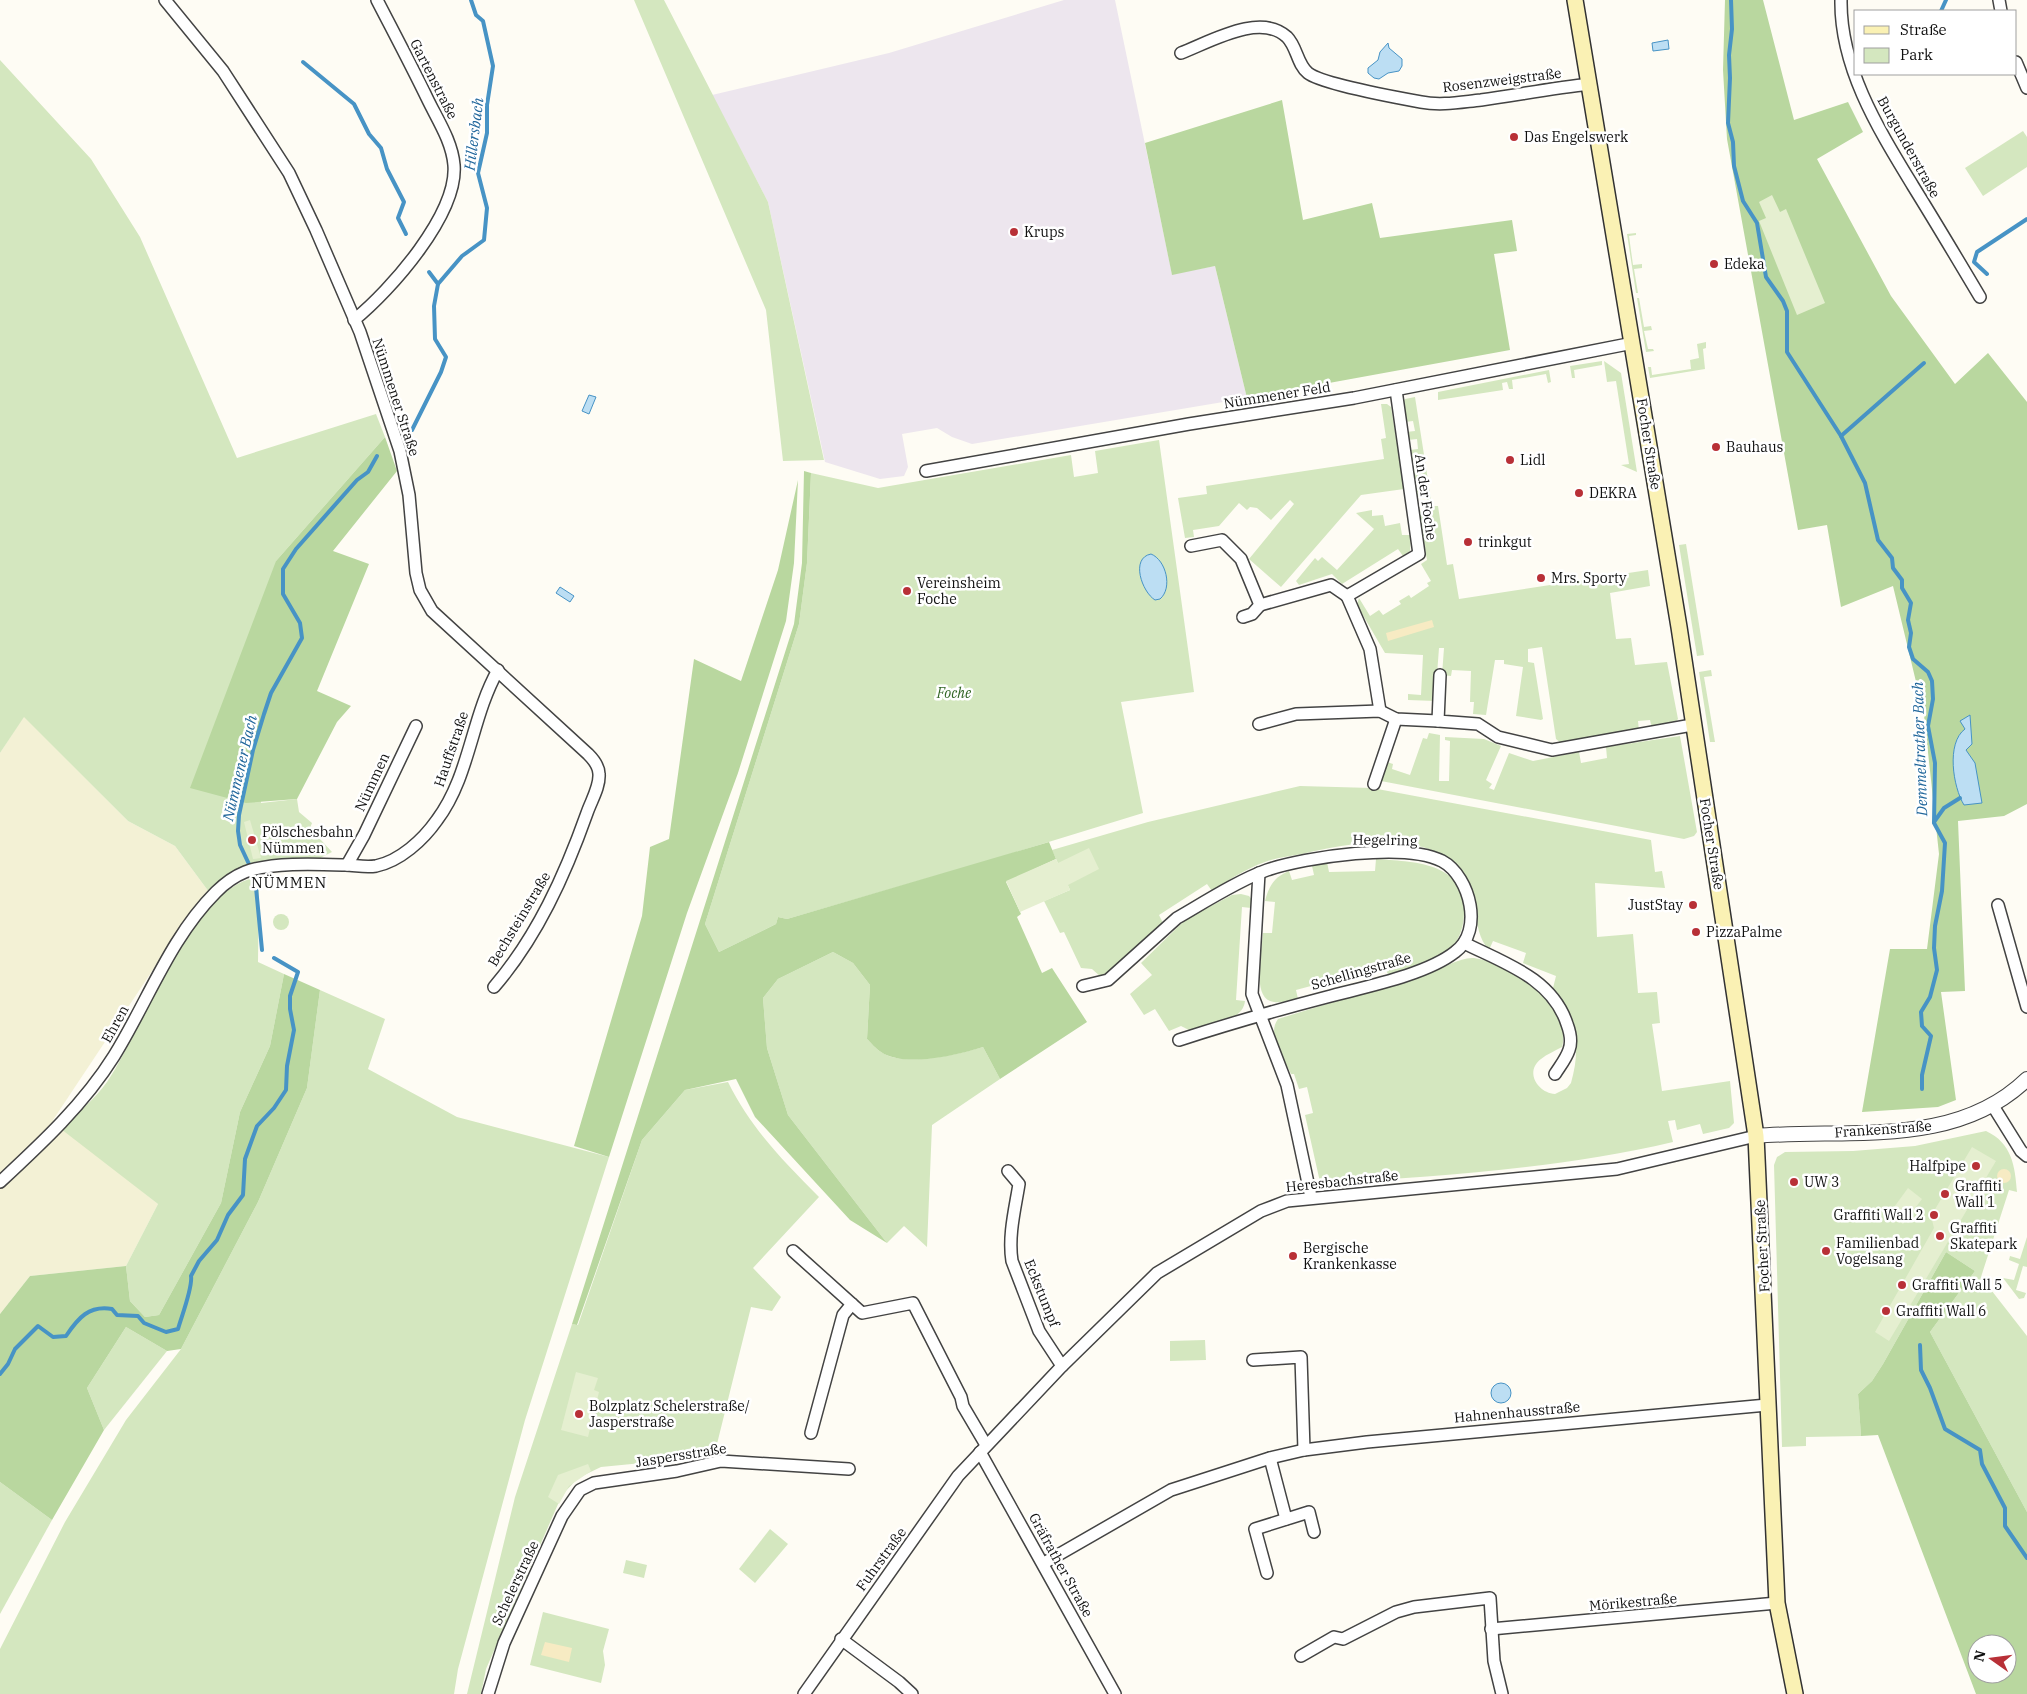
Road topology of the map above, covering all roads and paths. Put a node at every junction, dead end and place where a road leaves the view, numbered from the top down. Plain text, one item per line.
1 (165, 0) edge
2 (378, 0) edge
3 (1576, 0) edge
4 (1841, 0) edge
5 (1181, 53) dead end
6 (2017, 64) edge
7 (1854, 67) edge
8 (1857, 75) edge
9 (1590, 84) junction
10 (2027, 88) edge
11 (1980, 297) dead end
12 (354, 320) junction
13 (1633, 343) junction
14 (1396, 390) junction
15 (926, 471) dead end
16 (1190, 546) dead end
17 (1346, 596) junction
18 (1260, 606) junction
19 (1243, 617) dead end
20 (498, 670) junction
21 (1440, 675) dead end
22 (1380, 711) junction
23 (1396, 719) junction
24 (1438, 721) junction
25 (1259, 724) dead end
26 (1692, 725) junction
27 (416, 726) dead end
28 (599, 782) joint
29 (1374, 784) dead end
30 (347, 865) junction
31 (1260, 874) junction
32 (1998, 905) dead end
33 (1464, 943) junction
34 (1083, 986) dead end
35 (494, 987) dead end
36 (2027, 1007) edge
37 (1259, 1015) junction
38 (1179, 1040) dead end
39 (1556, 1074) dead end
40 (2027, 1079) edge
41 (1993, 1106) junction
42 (1756, 1136) junction
43 (2027, 1156) edge
44 (1008, 1171) dead end
45 (0, 1182) edge
46 (1311, 1197) junction
47 (793, 1251) dead end
48 (852, 1304) junction
49 (1253, 1360) dead end
50 (1062, 1366) junction
51 (1767, 1405) junction
52 (812, 1433) dead end
53 (983, 1448) junction
54 (1304, 1450) junction
55 (1270, 1458) junction
56 (849, 1469) dead end
57 (580, 1490) joint
58 (1286, 1519) junction
59 (1314, 1532) dead end
60 (1044, 1563) junction
61 (1267, 1573) dead end
62 (1777, 1603) junction
63 (1491, 1629) junction
64 (842, 1639) junction
65 (1301, 1656) dead end
66 (488, 1694) edge
67 (804, 1694) edge
68 (912, 1694) edge
69 (1115, 1694) edge
70 (1502, 1694) edge
71 (1794, 1694) edge

1 - 12 street, Nümmener Straße
2 - 12 street, Gartenstraße
3 - 9 main road, Focher Straße
4 - 7 street, Burgunderstraße
5 - 9 street, Rosenzweigstraße
6 - 10 street
8 - 11 street, Burgunderstraße
9 - 13 main road, Focher Straße
12 - 20 street, Nümmener Straße
13 - 14 street, Nümmener Feld
13 - 26 main road, Focher Straße
14 - 15 street, Nümmener Feld
14 - 17 street, An der Foche
16 - 18 street
17 - 18 street
17 - 22 street
18 - 19 street
20 - 28 street, Nümmener Straße
20 - 30 street, Hauffstraße
21 - 24 street
22 - 23 street
22 - 25 street
23 - 24 street
23 - 29 street
24 - 26 street
26 - 42 main road, Focher Straße
27 - 30 street, Nümmen
28 - 35 street, Bechsteinstraße
30 - 45 street, Ehren
31 - 33 street, Hegelring
31 - 34 street, Hegelring
31 - 37 street
32 - 36 street
33 - 37 street, Schellingstraße
33 - 39 street
37 - 38 street, Schellingstraße
37 - 46 street
40 - 41 street, Frankenstraße
41 - 42 street, Frankenstraße
41 - 43 street
42 - 46 street, Heresbachstraße
42 - 51 main road, Focher Straße
44 - 50 street, Eckstumpf
46 - 50 street, Heresbachstraße
47 - 48 street
48 - 52 street
48 - 53 street
49 - 54 street
50 - 53 street, Heresbachstraße
51 - 54 street, Hahnenhausstraße
51 - 62 main road, Focher Straße
53 - 60 street, Gräfrather Straße
53 - 64 street, Fuhrstraße
54 - 55 street, Hahnenhausstraße
55 - 58 street
55 - 60 street, Hahnenhausstraße
56 - 57 street, Jaspersstraße
57 - 66 street, Schelerstraße
58 - 59 street
58 - 61 street
60 - 69 street, Gräfrather Straße
62 - 63 street, Mörikestraße
62 - 71 main road, Focher Straße
63 - 65 street
63 - 70 street
64 - 67 street, Fuhrstraße
64 - 68 street

